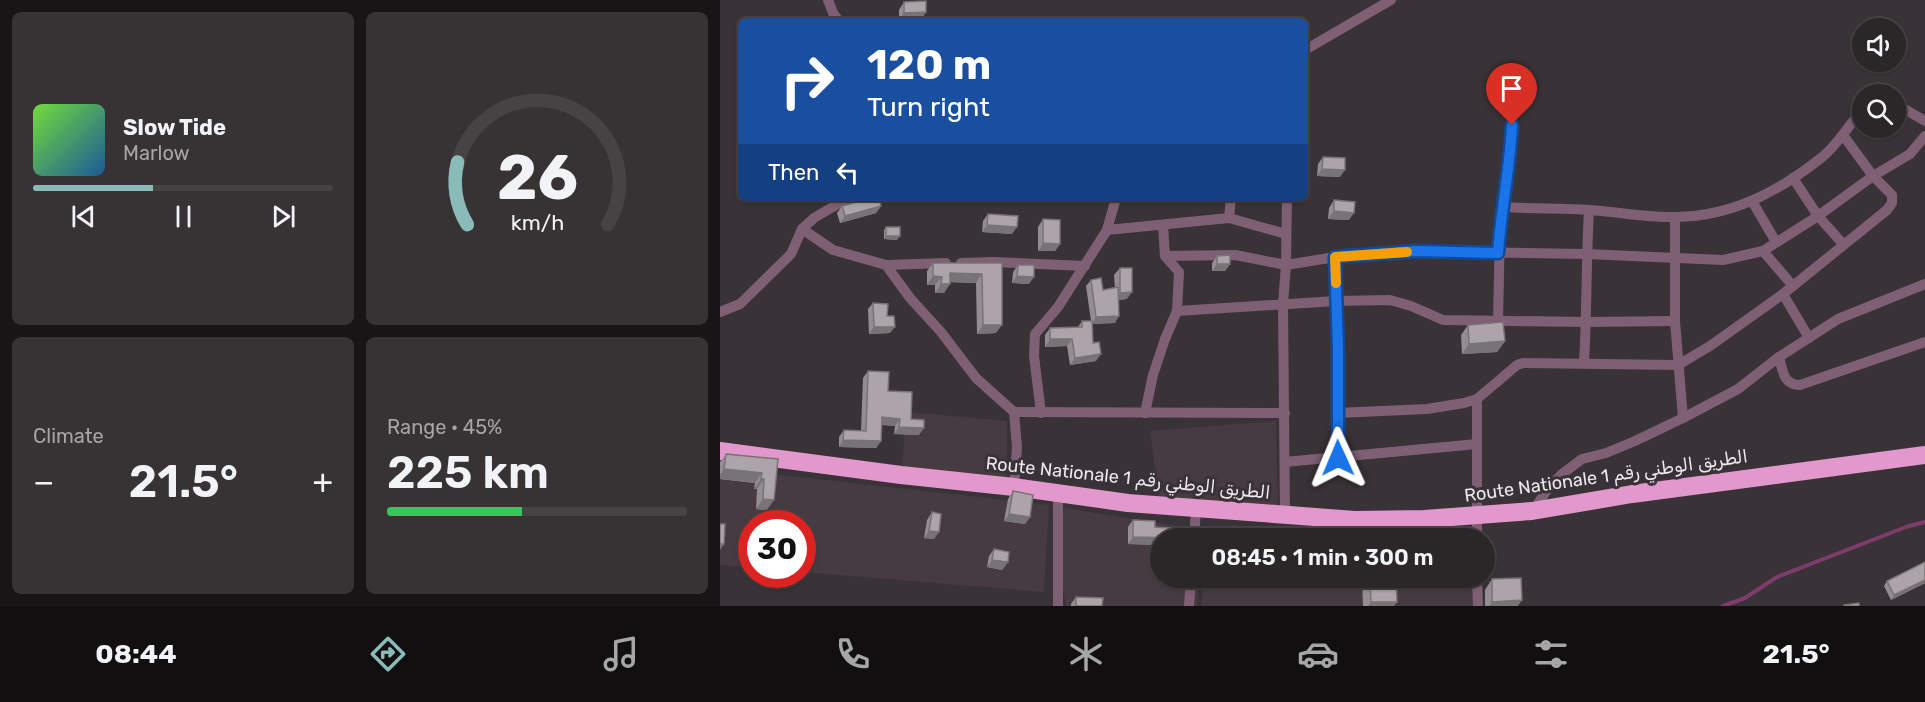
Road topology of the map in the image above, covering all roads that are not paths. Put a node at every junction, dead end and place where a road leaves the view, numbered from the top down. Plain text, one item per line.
1 (828, 0) edge
2 (1391, 0) edge
3 (837, 18) edge
4 (1308, 48) edge
5 (1906, 110) edge
6 (1925, 121) edge
7 (1852, 124) edge
8 (1512, 125) dead end
9 (1843, 135) junction
10 (1925, 136) edge
11 (1873, 176) junction
12 (1792, 178) junction
13 (843, 201) edge
14 (1115, 201) edge
15 (1232, 201) edge
16 (1287, 201) edge
17 (1752, 201) junction
18 (1504, 207) junction
19 (1589, 210) junction
20 (1818, 216) junction
21 (1675, 217) junction
22 (1229, 218) junction
23 (1163, 226) junction
24 (802, 229) junction
25 (1107, 230) junction
26 (1286, 234) junction
27 (1776, 242) junction
28 (1843, 244) junction
29 (1763, 251) junction
30 (1498, 253) junction
31 (1586, 254) junction
32 (1164, 256) junction
33 (1335, 257) junction
34 (1674, 258) junction
35 (886, 265) junction
36 (1286, 265) junction
37 (1085, 266) junction
38 (1925, 284) edge
39 (1793, 286) junction
40 (1783, 294) junction
41 (1336, 301) junction
42 (1283, 304) junction
43 (1177, 311) junction
44 (720, 312) edge
45 (1498, 321) junction
46 (1675, 321) junction
47 (1587, 322) junction
48 (1809, 338) junction
49 (1925, 342) edge
50 (1779, 357) junction
51 (1584, 363) junction
52 (1678, 365) junction
53 (1478, 399) junction
54 (1014, 412) junction
55 (1041, 413) junction
56 (1145, 413) junction
57 (1285, 413) junction
58 (1337, 413) junction
59 (1683, 418) junction
60 (1477, 444) junction
61 (720, 451) edge
62 (1925, 455) edge
63 (1338, 458) junction
64 (1285, 462) junction
65 (1014, 487) junction
66 (1058, 493) junction
67 (1196, 510) junction
68 (1532, 511) junction
69 (1285, 516) junction
70 (1476, 516) junction
71 (1195, 528) edge
72 (1477, 528) edge
73 (1190, 588) edge
74 (1477, 588) edge
75 (1058, 606) edge
76 (1189, 606) edge
77 (1478, 606) edge

1 - 3 street
2 - 4 street
5 - 6 street
7 - 9 street
8 - 18 street
9 - 11 street
9 - 12 street
10 - 11 street
11 - 20 street
11 - 28 street
12 - 17 street
12 - 20 street
13 - 24 street
14 - 25 street
15 - 22 street
16 - 26 street
17 - 21 street
17 - 27 street
18 - 19 street
18 - 30 street
19 - 21 street
19 - 31 street
20 - 27 street
20 - 28 street
21 - 34 street
22 - 23 street
22 - 26 street
23 - 25 street
23 - 32 street
24 - 35 street
24 - 44 street
25 - 37 street
26 - 36 street
27 - 29 street
28 - 39 street
29 - 34 street
29 - 39 street
30 - 31 street
30 - 33 street
30 - 45 street
31 - 34 street
31 - 47 street
32 - 36 street
32 - 43 street
33 - 36 street
33 - 41 street
34 - 46 street
35 - 37 street
35 - 54 street
36 - 42 street
37 - 55 street
38 - 48 street
39 - 40 street
40 - 48 street
40 - 52 street
41 - 42 street
41 - 45 street
41 - 58 street
42 - 43 street
42 - 57 street
43 - 56 street
45 - 47 street
46 - 47 street
46 - 52 street
47 - 51 street
48 - 50 street
49 - 50 street
50 - 59 street
51 - 52 street
51 - 53 street
52 - 59 street
53 - 58 street
53 - 60 street
54 - 55 street
54 - 65 street
55 - 56 street
56 - 57 street
57 - 64 street
58 - 63 street
59 - 68 street
60 - 63 street
60 - 70 street
61 - 65 highway, Route Nationale الطريق الوطني رقم 1
62 - 68 highway, Route Nationale الطريق الوطني رقم 1
63 - 64 street
64 - 69 street
65 - 66 highway, Route Nationale الطريق الوطني رقم 1
66 - 67 highway, Route Nationale الطريق الوطني رقم 1
66 - 75 street
67 - 69 highway, Route Nationale الطريق الوطني رقم 1
67 - 71 street
68 - 70 highway, Route Nationale الطريق الوطني رقم 1
69 - 70 highway, Route Nationale الطريق الوطني رقم 1
70 - 72 street
73 - 76 street
74 - 77 street

